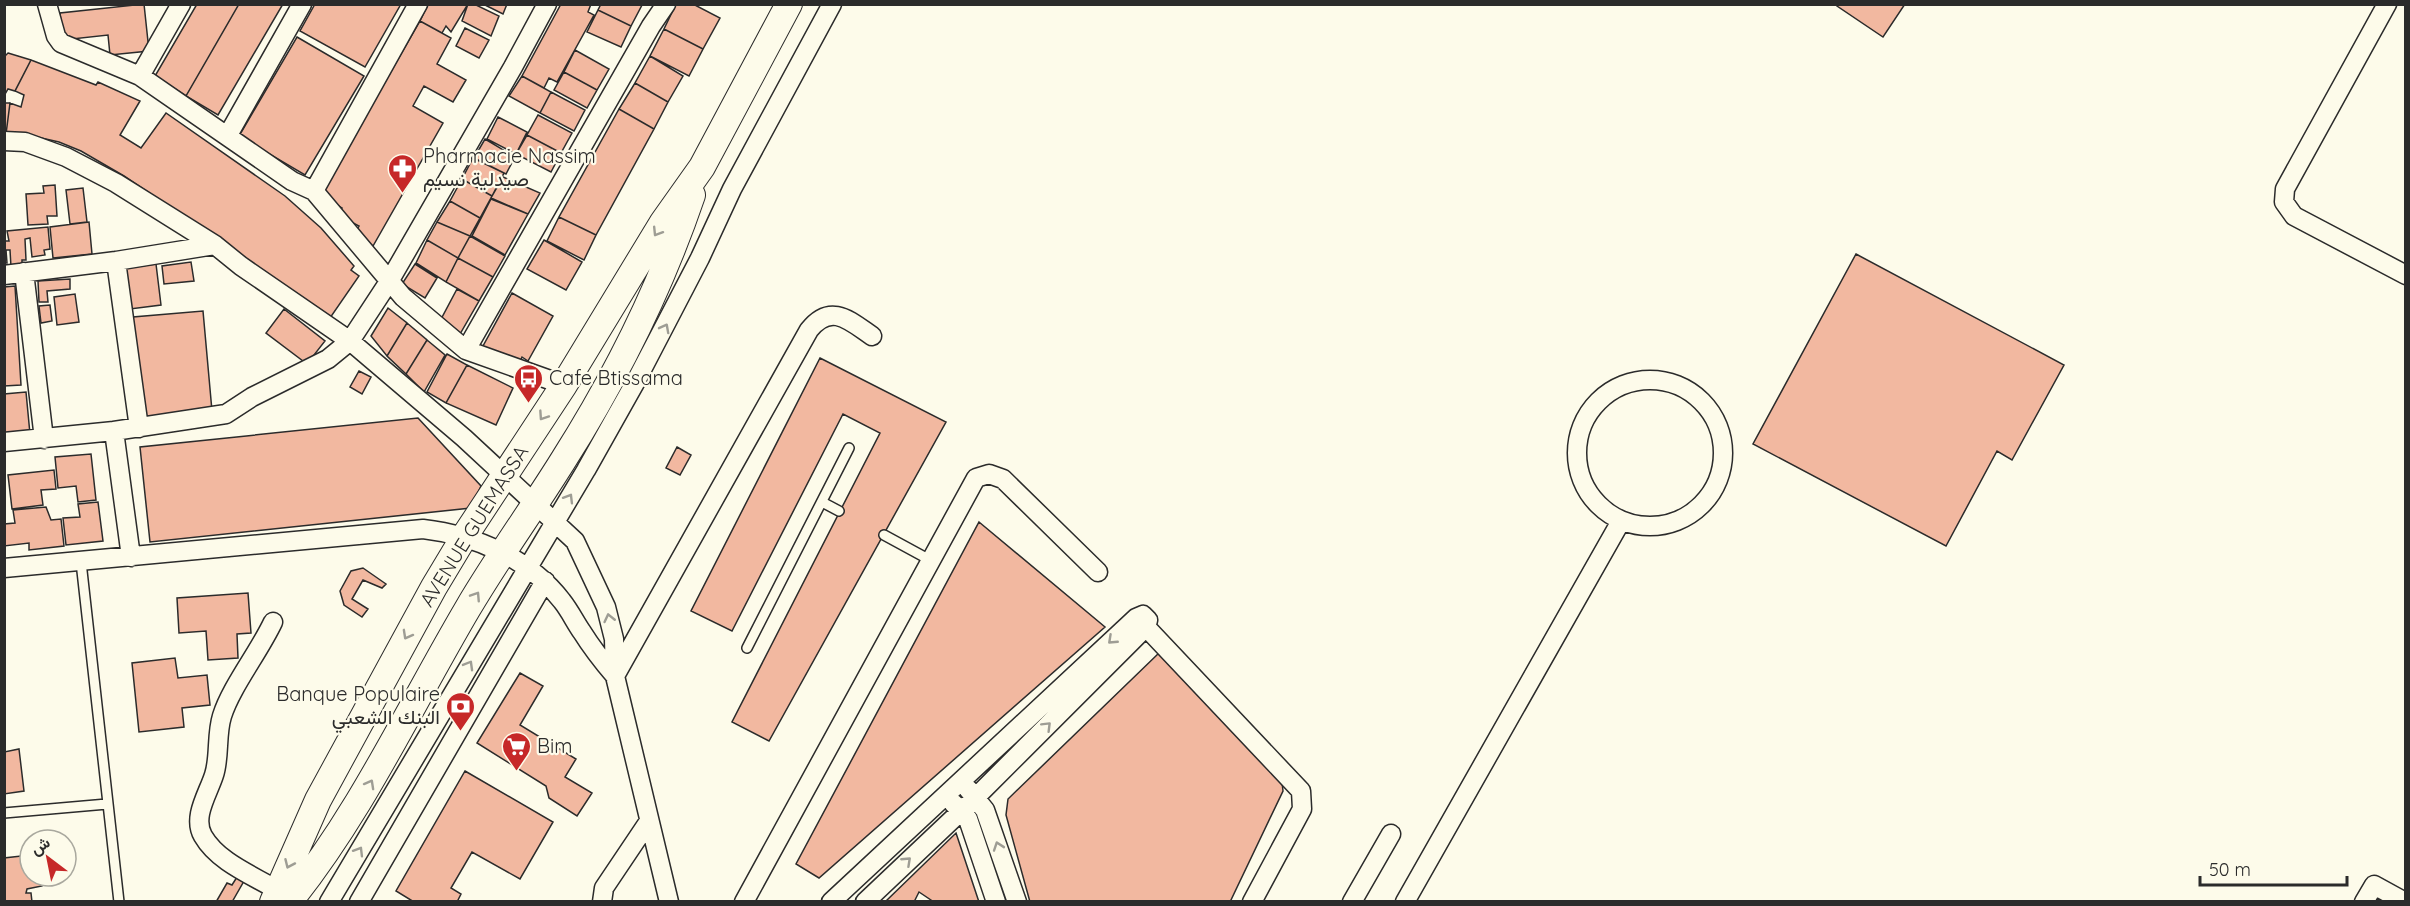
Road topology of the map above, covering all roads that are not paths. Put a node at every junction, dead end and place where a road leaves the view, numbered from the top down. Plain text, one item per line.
1 (47, 4) edge
2 (181, 4) edge
3 (302, 4) edge
4 (418, 4) edge
5 (547, 4) edge
6 (666, 4) edge
7 (831, 4) edge
8 (2387, 4) edge
9 (784, 6) edge
10 (140, 76) junction
11 (228, 135) junction
12 (4, 141) edge
13 (702, 167) junction
14 (314, 191) junction
15 (215, 245) junction
16 (116, 261) junction
17 (24, 272) junction
18 (4, 275) edge
19 (2406, 275) edge
20 (390, 280) junction
21 (872, 336) dead end
22 (350, 341) junction
23 (466, 350) junction
24 (564, 385) junction
25 (139, 428) junction
26 (114, 431) junction
27 (44, 440) junction
28 (4, 442) edge
29 (849, 448) dead end
30 (504, 475) junction
31 (536, 502) junction
32 (822, 502) junction
33 (839, 511) dead end
34 (555, 521) junction
35 (1622, 521) junction
36 (884, 536) dead end
37 (464, 537) junction
38 (502, 554) junction
39 (131, 557) junction
40 (930, 560) junction
41 (81, 562) junction
42 (528, 567) junction
43 (4, 568) edge
44 (1098, 572) dead end
45 (545, 581) junction
46 (273, 622) dead end
47 (1146, 627) junction
48 (747, 648) dead end
49 (615, 676) junction
50 (960, 782) junction
51 (945, 796) junction
52 (976, 797) junction
53 (107, 804) junction
54 (962, 810) junction
55 (4, 813) edge
56 (650, 821) junction
57 (1391, 834) dead end
58 (280, 898) edge
59 (118, 902) edge
60 (329, 902) edge
61 (359, 902) edge
62 (602, 902) edge
63 (669, 902) edge
64 (744, 902) edge
65 (831, 902) edge
66 (865, 902) edge
67 (996, 902) edge
68 (1017, 902) edge
69 (1252, 902) edge
70 (1352, 902) edge
71 (1405, 902) edge
72 (2364, 902) edge
73 (2405, 902) edge

1 - 10 street
2 - 10 street
3 - 11 street
4 - 14 street
5 - 20 street
6 - 23 street
34 -> 7 street
8 - 19 street
9 - 13 main road, AVENUE GUEMASSA
10 - 11 street
11 - 14 street
12 - 15 street
13 -> 24 main road, AVENUE GUEMASSA
13 - 31 main road, AVENUE GUEMASSA
14 - 20 street
15 - 16 street
15 - 22 street
16 - 17 street
16 - 25 street
17 - 18 street
17 - 27 street
20 - 22 street
20 - 23 street
21 - 49 street
22 - 25 street
22 - 30 street
23 - 24 street
24 -> 30 main road, AVENUE GUEMASSA
25 - 26 street
26 - 27 street
26 - 39 street
27 - 28 street
29 - 32 lane
30 - 31 street
30 - 37 main road, AVENUE GUEMASSA
31 - 34 street
31 - 38 main road, AVENUE GUEMASSA
32 - 33 lane
32 - 48 lane
34 - 42 street
49 -> 34 street
35 - 35 street
35 - 71 street
36 - 40 lane
37 - 38 street
37 - 39 street
37 -> 58 main road, AVENUE GUEMASSA
38 - 42 street
58 -> 38 main road, AVENUE GUEMASSA
39 - 41 street
40 - 44 street
40 - 64 street
41 - 43 street
41 - 53 lane
42 - 45 street
60 -> 42 street
45 - 49 street
45 - 61 street
46 - 58 street
47 -> 50 street
52 -> 47 street
47 - 69 street
49 - 56 street
50 - 51 street
50 - 52 street
51 - 54 street
51 - 65 street
52 - 54 street
68 -> 52 street
53 - 55 lane
53 - 59 lane
66 -> 54 street
54 - 67 street
56 - 62 street
56 - 63 street
57 - 70 street
72 - 73 street

